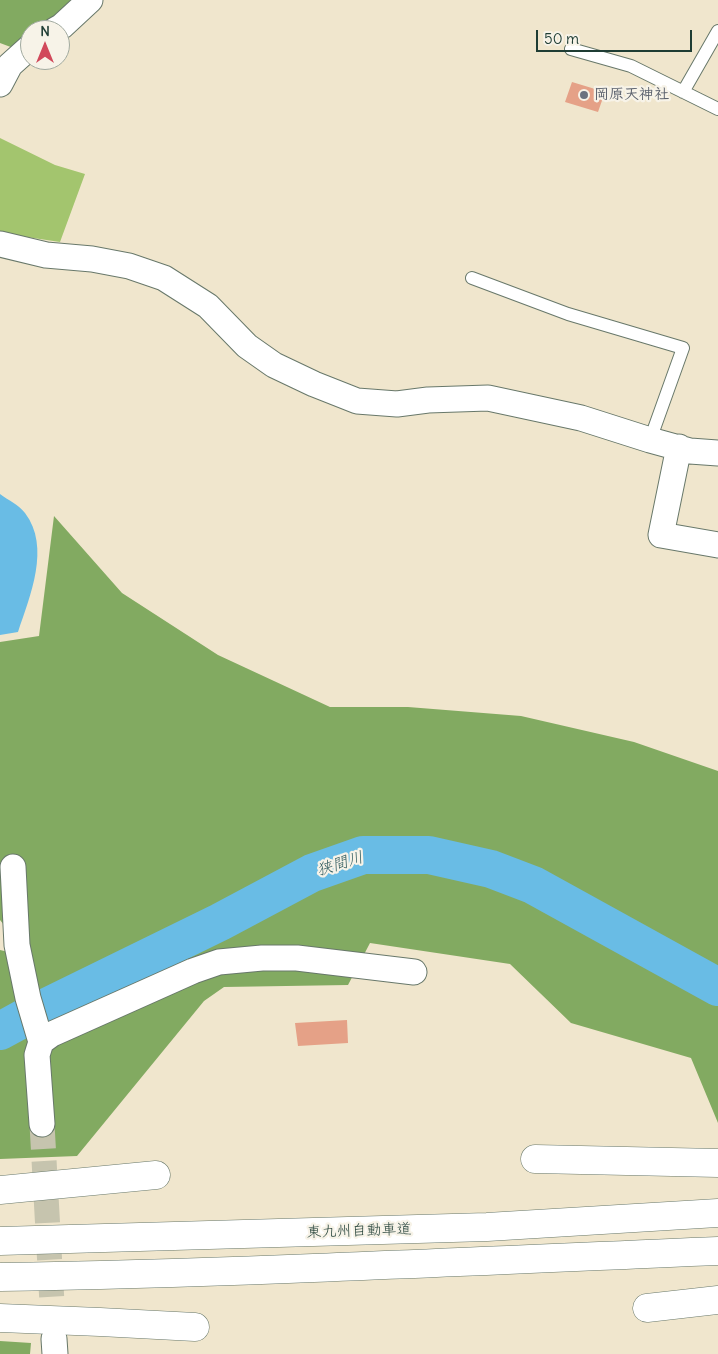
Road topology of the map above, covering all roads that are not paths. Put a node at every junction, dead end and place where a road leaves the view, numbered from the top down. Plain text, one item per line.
1 (90, 0) edge
2 (67, 20) edge
3 (718, 30) edge
4 (571, 48) dead end
5 (20, 56) edge
6 (0, 84) edge
7 (683, 92) junction
8 (718, 109) edge
9 (0, 244) edge
10 (472, 278) dead end
11 (650, 440) junction
12 (679, 448) junction
13 (718, 453) edge
14 (718, 545) edge
15 (13, 867) dead end
16 (0, 950) edge
17 (414, 972) dead end
18 (28, 998) junction
19 (41, 1042) junction
20 (42, 1124) tunnel mouth
21 (535, 1159) dead end
22 (718, 1163) edge
23 (156, 1175) dead end
24 (0, 1190) edge
25 (718, 1213) edge
26 (0, 1241) edge
27 (718, 1251) edge
28 (0, 1277) edge
29 (718, 1300) edge
30 (647, 1308) dead end
31 (0, 1318) edge
32 (195, 1327) dead end

1 - 2 street
3 - 7 lane
4 - 7 lane
5 - 6 street
7 - 8 lane
9 - 11 street
10 - 11 lane
11 - 12 street
12 - 13 street
12 - 14 street
15 - 18 street
16 - 18 street
17 - 19 street
18 - 19 street
19 - 20 street
21 - 22 highway
23 - 24 highway
25 - 26 highway, 東九州自動車道
27 - 28 highway
29 - 30 highway
31 - 32 highway

